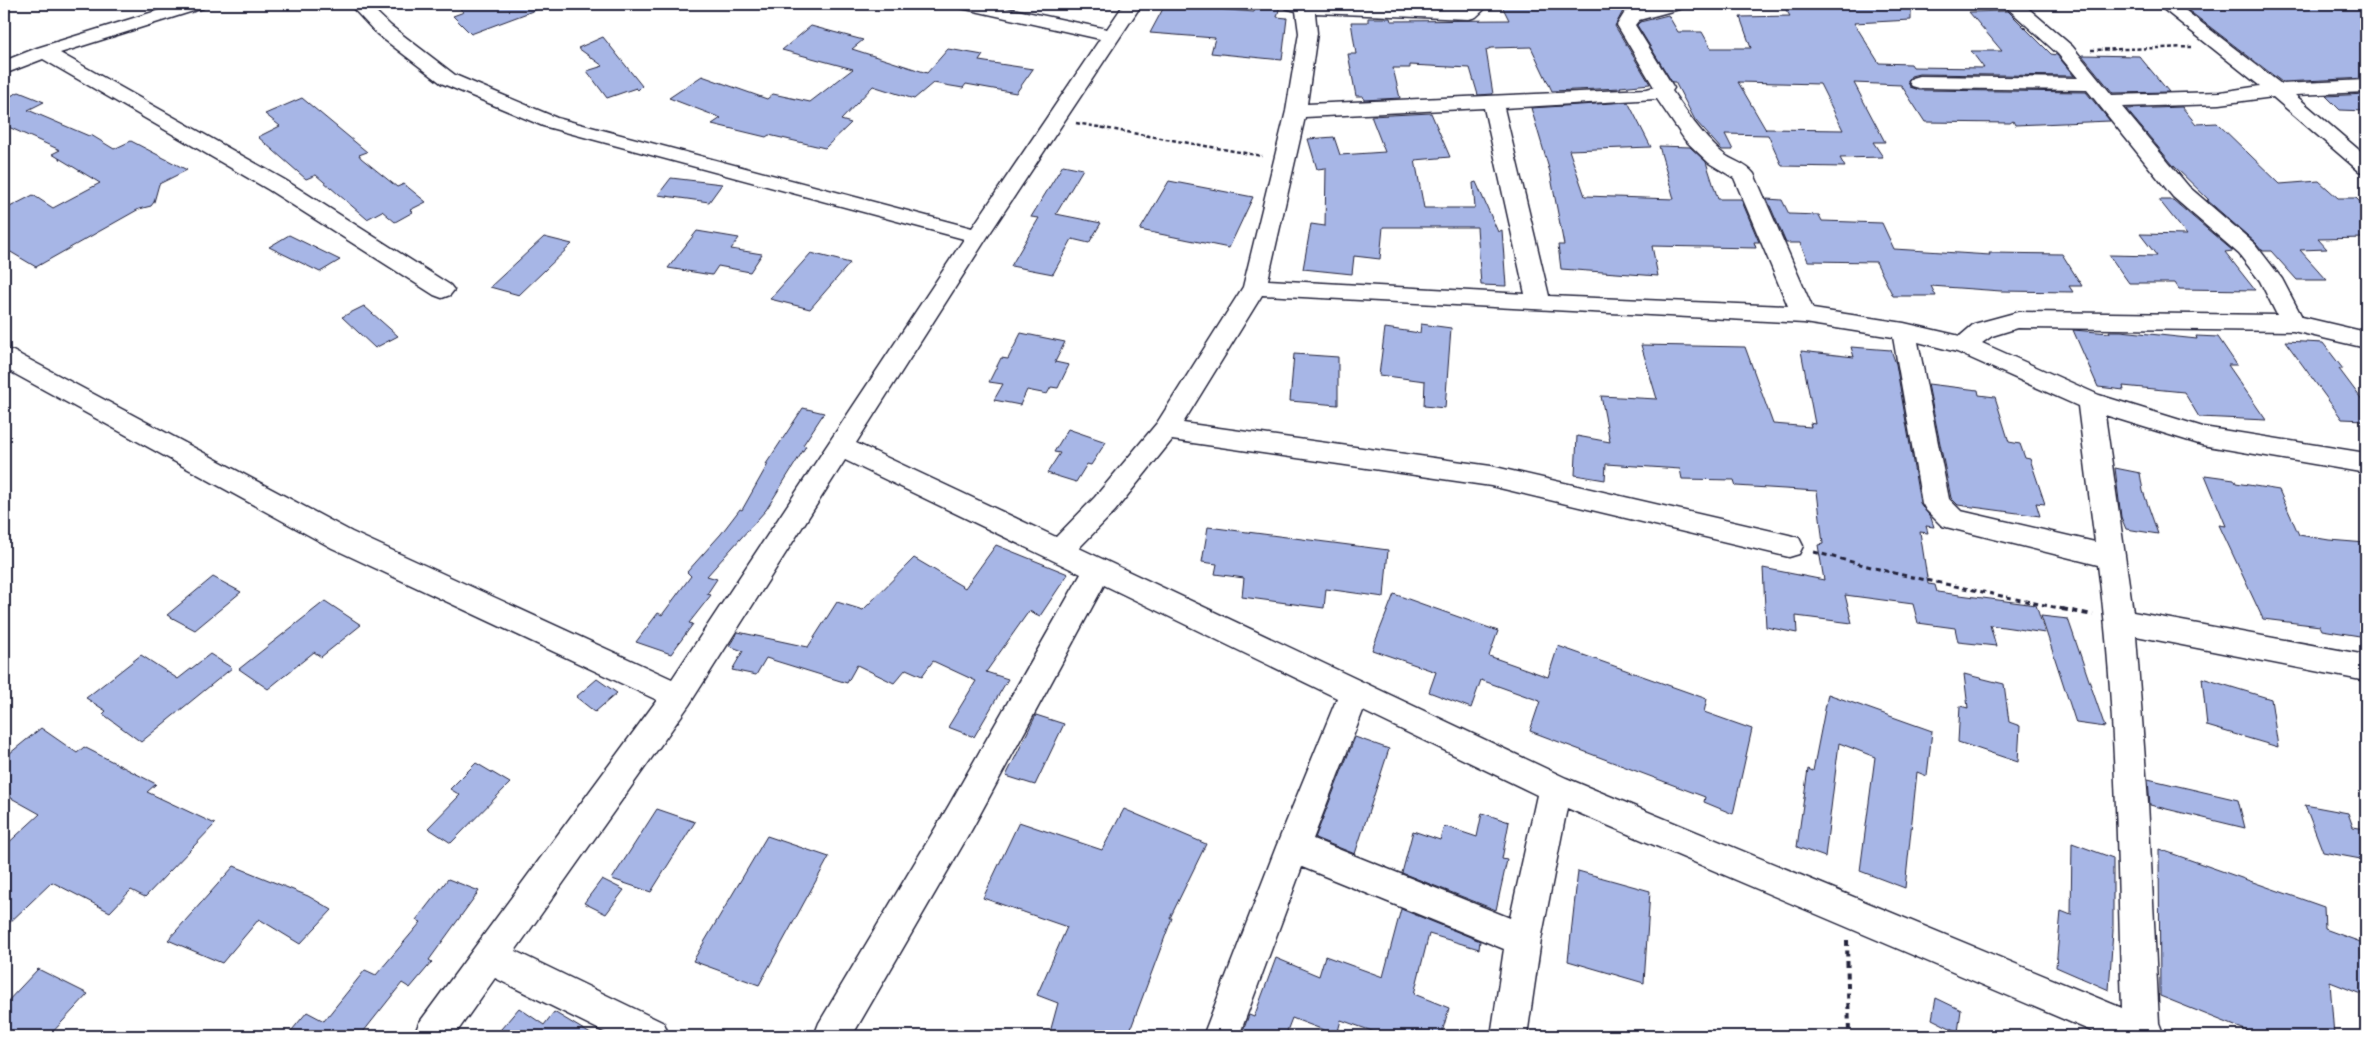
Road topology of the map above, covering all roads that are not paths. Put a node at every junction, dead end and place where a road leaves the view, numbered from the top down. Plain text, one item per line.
1 (197, 4) edge
2 (358, 4) edge
3 (967, 4) edge
4 (1133, 4) edge
5 (1479, 4) edge
6 (1677, 4) edge
7 (2012, 4) edge
8 (1297, 5) edge
9 (2172, 8) dead end
10 (1112, 36) junction
11 (44, 52) junction
12 (4, 68) edge
13 (1920, 82) dead end
14 (2092, 84) junction
15 (2366, 86) edge
16 (2277, 90) junction
17 (1662, 92) junction
18 (2108, 101) junction
19 (1492, 102) junction
20 (1296, 110) junction
21 (2366, 167) edge
22 (977, 236) junction
23 (1255, 287) junction
24 (442, 290) dead end
25 (1539, 303) junction
26 (1804, 315) junction
27 (2293, 323) junction
28 (1904, 331) junction
29 (2366, 340) edge
30 (1964, 346) junction
31 (4, 357) edge
32 (2090, 401) junction
33 (1166, 430) junction
34 (840, 446) junction
35 (2366, 464) edge
36 (1789, 546) road end
37 (1059, 551) junction
38 (2111, 557) junction
39 (1098, 569) junction
40 (2120, 621) junction
41 (2366, 668) edge
42 (1355, 693) junction
43 (678, 696) junction
44 (1555, 788) junction
45 (1293, 847) junction
46 (1522, 940) junction
47 (490, 957) junction
48 (2143, 1035) edge
49 (432, 1036) edge
50 (652, 1036) edge
51 (832, 1036) edge
52 (1221, 1036) edge
53 (1509, 1036) edge

1 - 11 street
2 - 22 street
3 - 10 street
4 - 10 street
5 - 8 street
6 - 17 street
7 - 14 street
8 - 20 street
9 - 16 street
10 - 22 street
11 - 12 street
11 - 24 street
13 - 14 street
14 - 18 street
15 - 16 street
16 - 18 street
16 - 21 street
17 - 19 street
17 - 26 street
18 - 27 street
19 - 20 street
19 - 25 street
20 - 23 street
22 - 34 street
23 - 25 street
23 - 33 street
25 - 26 street
26 - 28 street
27 - 29 street
27 - 30 street
28 - 30 street
28 - 38 street
30 - 32 street
31 - 43 street
32 - 35 street
32 - 38 street
33 - 36 street
33 - 37 street
34 - 37 street
34 - 43 street
37 - 39 street
38 - 40 street
39 - 42 street
39 - 51 street
40 - 41 street
40 - 48 street
42 - 44 street
42 - 45 street
43 - 47 street
44 - 46 street
44 - 48 street
45 - 46 street
45 - 52 street
46 - 53 street
47 - 49 street
47 - 50 street

